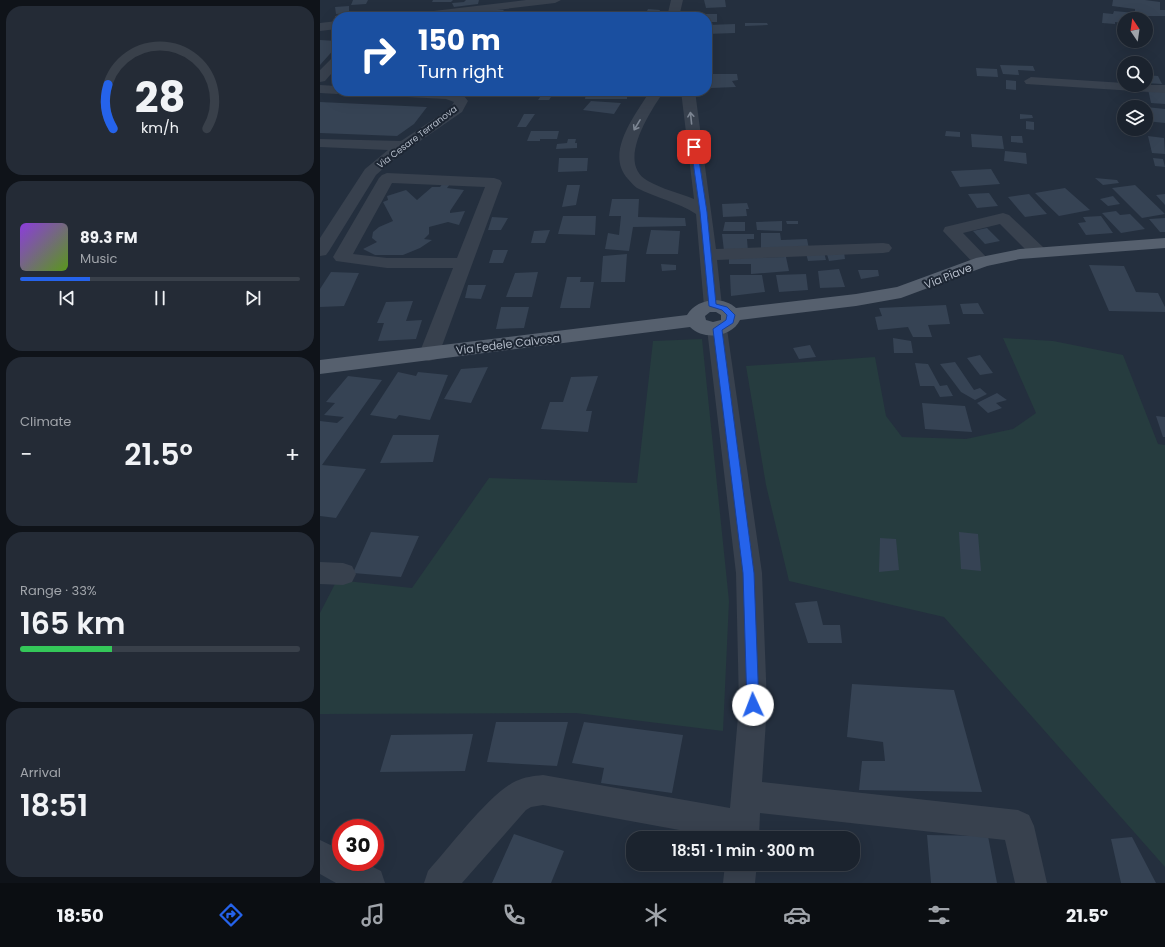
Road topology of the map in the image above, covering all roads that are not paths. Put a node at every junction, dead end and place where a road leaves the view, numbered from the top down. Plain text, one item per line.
1 (555, 0) edge
2 (677, 2) edge
3 (474, 12) edge
4 (674, 12) edge
5 (678, 12) edge
6 (332, 26) edge
7 (320, 27) edge
8 (332, 65) edge
9 (320, 78) edge
10 (1031, 81) dead end
11 (320, 89) edge
12 (1165, 89) edge
13 (332, 90) edge
14 (454, 96) edge
15 (654, 96) edge
16 (689, 96) edge
17 (320, 143) edge
18 (404, 146) junction
19 (704, 212) junction
20 (327, 230) edge
21 (1165, 243) edge
22 (883, 248) dead end
23 (320, 251) edge
24 (1038, 252) junction
25 (708, 255) junction
26 (982, 262) junction
27 (464, 263) junction
28 (714, 317) junction
29 (429, 354) junction
30 (320, 367) edge
31 (746, 796) junction
32 (738, 831) edge
33 (743, 831) edge
34 (320, 856) edge
35 (740, 871) edge
36 (1031, 881) dead end
37 (369, 883) edge
38 (440, 883) edge
39 (739, 883) edge

1 - 3 street
2 - 4 street
2 - 5 street
6 - 7 street
8 - 9 street
10 - 12 street
11 - 13 street
14 - 18 street, Via Cesare Terranova
15 -> 19 street
19 -> 16 street
17 - 18 street
18 - 20 street, Via Cesare Terranova
19 - 25 street
20 - 23 street, Via Cesare Terranova
21 - 24 main road, Via Piave
22 - 25 street
24 - 26 main road, Via Piave
24 - 26 street
25 - 28 street
26 - 28 main road, Via Piave
27 - 27 street
27 - 29 street
28 - 29 main road, Via Fedele Calvosa
28 - 31 street
29 - 30 main road, Via Fedele Calvosa
31 - 33 street
31 - 36 street
32 - 38 street
34 - 37 street
35 - 39 street

